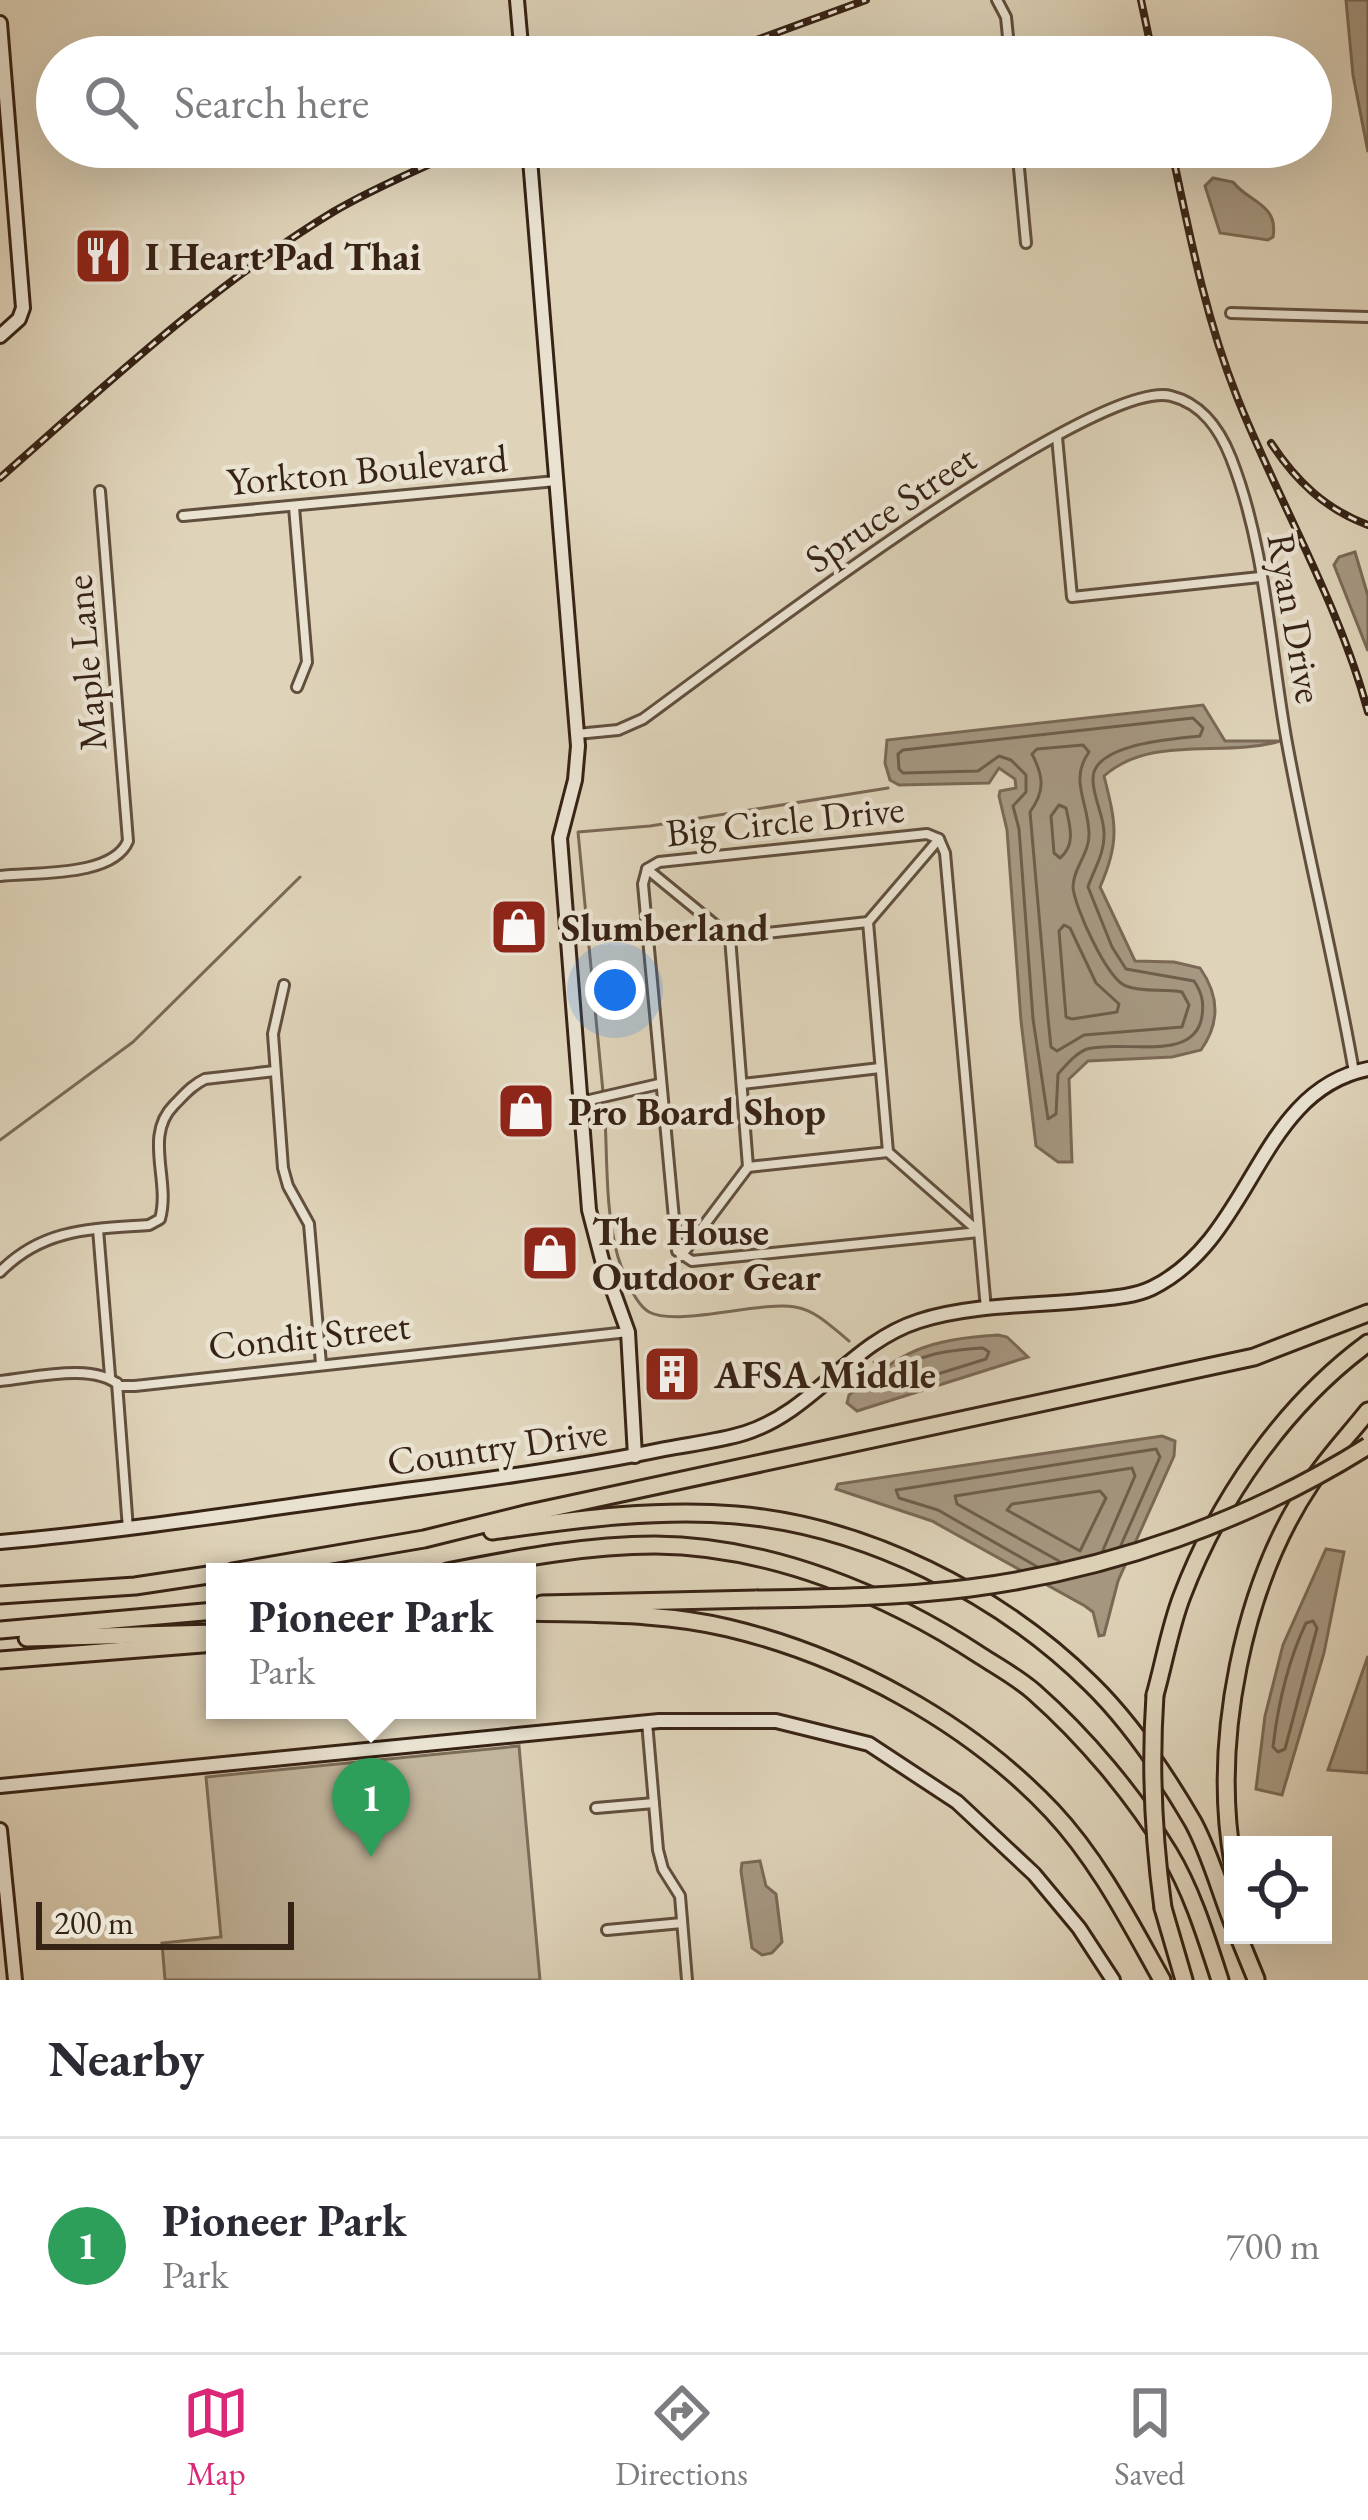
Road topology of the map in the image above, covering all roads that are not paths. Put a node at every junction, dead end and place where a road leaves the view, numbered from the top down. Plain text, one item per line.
1 (517, 0) edge
2 (997, 0) edge
3 (0, 23) edge
4 (520, 36) edge
5 (1008, 36) edge
6 (4, 118) edge
7 (531, 168) edge
8 (1019, 168) edge
9 (1026, 243) dead end
10 (1231, 313) dead end
11 (1368, 317) edge
12 (0, 336) edge
13 (1057, 437) junction
14 (1231, 458) joint
15 (556, 481) junction
16 (100, 490) dead end
17 (293, 507) junction
18 (183, 516) dead end
19 (1260, 577) junction
20 (297, 687) dead end
21 (577, 734) junction
22 (939, 839) junction
23 (647, 869) junction
24 (0, 876) edge
25 (868, 922) junction
26 (730, 937) junction
27 (284, 985) dead end
28 (880, 1068) junction
29 (1361, 1070) edge
30 (275, 1071) junction
31 (659, 1084) junction
32 (742, 1084) junction
33 (581, 1102) junction
34 (889, 1152) junction
35 (748, 1167) junction
36 (98, 1229) junction
37 (979, 1232) junction
38 (681, 1256) junction
39 (0, 1272) edge
40 (986, 1311) junction
41 (1368, 1313) edge
42 (628, 1332) junction
43 (1368, 1343) edge
44 (321, 1364) junction
45 (113, 1380) junction
46 (0, 1381) edge
47 (1368, 1411) edge
48 (1368, 1446) edge
49 (635, 1456) junction
50 (128, 1531) junction
51 (424, 1539) junction
52 (0, 1542) edge
53 (284, 1563) edge
54 (498, 1563) edge
55 (206, 1575) edge
56 (1, 1594) edge
57 (536, 1609) edge
58 (536, 1610) edge
59 (206, 1612) edge
60 (206, 1633) edge
61 (0, 1635) edge
62 (206, 1644) edge
63 (0, 1660) edge
64 (647, 1722) junction
65 (0, 1786) edge
66 (654, 1804) junction
67 (596, 1808) dead end
68 (0, 1830) edge
69 (1230, 1836) edge
70 (1224, 1901) edge
71 (682, 1923) junction
72 (607, 1930) dead end
73 (1245, 1944) edge
74 (14, 1980) edge
75 (687, 1980) edge
76 (1113, 1980) edge
77 (1162, 1980) edge
78 (1184, 1980) edge
79 (1220, 1980) edge
80 (1256, 1980) edge

1 - 4 street
2 - 5 street
3 - 6 street
6 - 12 street
7 - 15 street
8 - 9 street
10 - 11 street
13 - 14 street, Spruce Street
13 - 19 street
13 - 21 street, Spruce Street
14 - 19 street, Ryan Drive
15 - 17 street, Yorkton Boulevard
15 - 21 street
16 - 24 street, Maple Lane
17 - 18 street, Yorkton Boulevard
17 - 20 street
19 - 29 street, Ryan Drive
21 - 33 street
22 - 23 street, Big Circle Drive
22 - 25 street
22 - 37 street, Big Circle Drive
23 - 26 street
23 - 31 street, Big Circle Drive
25 - 26 street
25 - 28 street
26 - 32 street
27 - 30 street
28 - 32 street
28 - 34 street
29 - 40 street, Country Drive
30 - 36 street
30 - 44 street
31 - 33 street
31 - 38 street, Big Circle Drive
32 - 35 street
33 - 42 street
34 - 35 street
34 - 37 street
35 - 38 street
36 - 39 street
36 - 45 street
37 - 38 street
37 - 40 street, Big Circle Drive
40 - 49 street, Country Drive
41 - 51 highway
42 - 44 street, Condit Street
42 - 49 street
43 - 78 highway, bridge
44 - 45 street, Condit Street
45 - 46 street, Condit Street
45 - 50 street
47 - 69 highway
48 - 57 highway, bridge
49 - 50 street, Country Drive
50 - 52 street, Country Drive
51 - 53 highway
51 - 70 highway
54 - 79 highway
55 - 56 highway
58 - 77 highway
59 - 61 highway
60 - 61 highway
62 - 63 highway
64 - 65 street
64 - 66 street
64 - 76 street
66 - 67 street
66 - 71 street
68 - 74 street
71 - 72 street
71 - 75 street
73 - 80 highway

